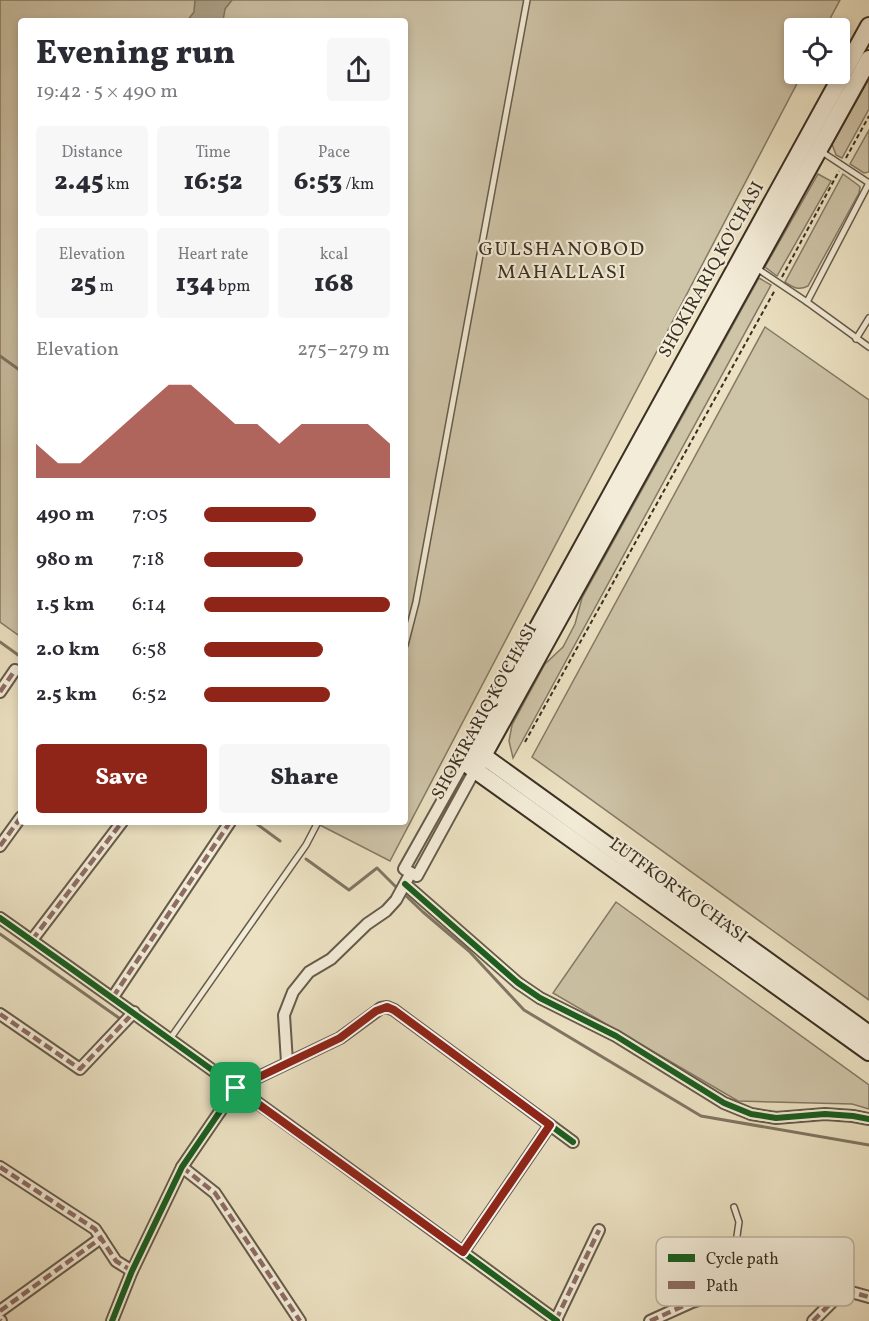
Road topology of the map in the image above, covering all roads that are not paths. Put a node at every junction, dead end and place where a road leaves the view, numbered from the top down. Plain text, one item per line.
1 (527, 0) edge
2 (869, 26) edge
3 (868, 64) edge
4 (812, 145) junction
5 (869, 183) edge
6 (747, 262) junction
7 (807, 302) junction
8 (869, 318) edge
9 (856, 339) junction
10 (869, 347) edge
11 (408, 632) edge
12 (15, 670) dead end
13 (0, 692) edge
14 (473, 759) junction
15 (18, 821) edge
16 (120, 825) edge
17 (228, 825) edge
18 (316, 825) edge
19 (0, 846) edge
20 (405, 884) junction
21 (0, 918) edge
22 (32, 940) junction
23 (113, 997) junction
24 (134, 1012) junction
25 (0, 1014) edge
26 (869, 1034) edge
27 (170, 1039) junction
28 (869, 1052) edge
29 (287, 1062) junction
30 (236, 1088) junction
31 (869, 1119) edge
32 (550, 1125) junction
33 (573, 1142) dead end
34 (0, 1167) edge
35 (182, 1167) junction
36 (734, 1208) dead end
37 (599, 1230) dead end
38 (737, 1237) edge
39 (101, 1238) junction
40 (463, 1252) junction
41 (132, 1271) junction
42 (854, 1293) edge
43 (869, 1297) edge
44 (682, 1306) edge
45 (828, 1306) edge
46 (0, 1311) edge
47 (112, 1321) edge
48 (300, 1321) edge
49 (556, 1321) edge
50 (650, 1321) edge
51 (813, 1321) edge

1 - 11 lane
2 - 4 main road, SHOKIRARIQ KO'CHASI
3 - 4 main road, SHOKIRARIQ KO'CHASI
4 - 5 lane
4 - 6 main road, SHOKIRARIQ KO'CHASI
5 - 7 lane
6 - 7 lane
6 - 14 main road, SHOKIRARIQ KO'CHASI
7 - 9 lane
8 - 9 lane
9 - 10 lane
12 - 13 street
14 - 20 street, SHOKIRARIQ KO'CHASI
14 - 26 main road, LUTFKOR KO'CHASI
14 - 28 main road, LUTFKOR KO'CHASI
15 - 19 street
16 - 22 street
17 - 23 street
18 - 27 lane
20 - 29 street
20 - 31 street
21 - 22 street
22 - 23 street
23 - 24 street
24 - 25 street
24 - 27 street
27 - 30 street
29 - 30 street
29 - 32 street
30 - 35 street
30 - 40 street
32 - 33 street
32 - 40 street
34 - 39 street
35 - 41 street
35 - 48 street
36 - 38 lane
37 - 49 street
39 - 41 street
39 - 46 street
40 - 49 street
41 - 47 street
42 - 43 street
44 - 50 street
45 - 51 street

